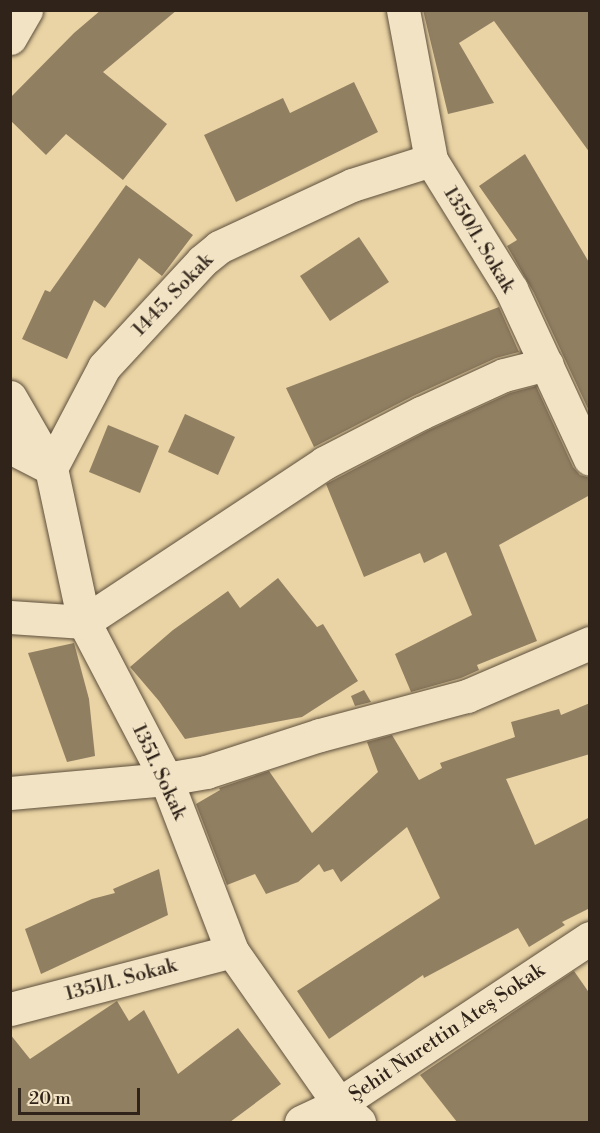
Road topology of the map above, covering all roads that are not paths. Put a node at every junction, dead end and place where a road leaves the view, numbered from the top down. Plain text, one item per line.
1 (26, 10) edge
2 (403, 10) edge
3 (10, 38) edge
4 (431, 160) junction
5 (547, 364) junction
6 (10, 397) edge
7 (10, 447) edge
8 (590, 459) edge
9 (51, 468) junction
10 (10, 617) edge
11 (84, 622) junction
12 (590, 643) edge
13 (166, 779) junction
14 (10, 794) edge
15 (590, 938) edge
16 (232, 951) junction
17 (10, 1009) edge
18 (349, 1113) edge
19 (301, 1122) edge

1 - 3 street
2 - 4 street, 1350/1. Sokak
4 - 5 street, 1350/1. Sokak
4 - 9 street, 1445. Sokak
5 - 8 street, 1350/1. Sokak
5 - 11 street
6 - 9 street, 1351. Sokak
7 - 9 street
9 - 11 street, 1351. Sokak
10 - 11 street
11 - 13 street, 1351. Sokak
12 - 13 street
13 - 14 street
13 - 16 street, 1351. Sokak
15 - 18 street, Şehit Nurettin Ateş Sokak
16 - 17 street, 1351/1. Sokak
16 - 18 street, 1351. Sokak
18 - 19 street, Şehit Nurettin Ateş Sokak

